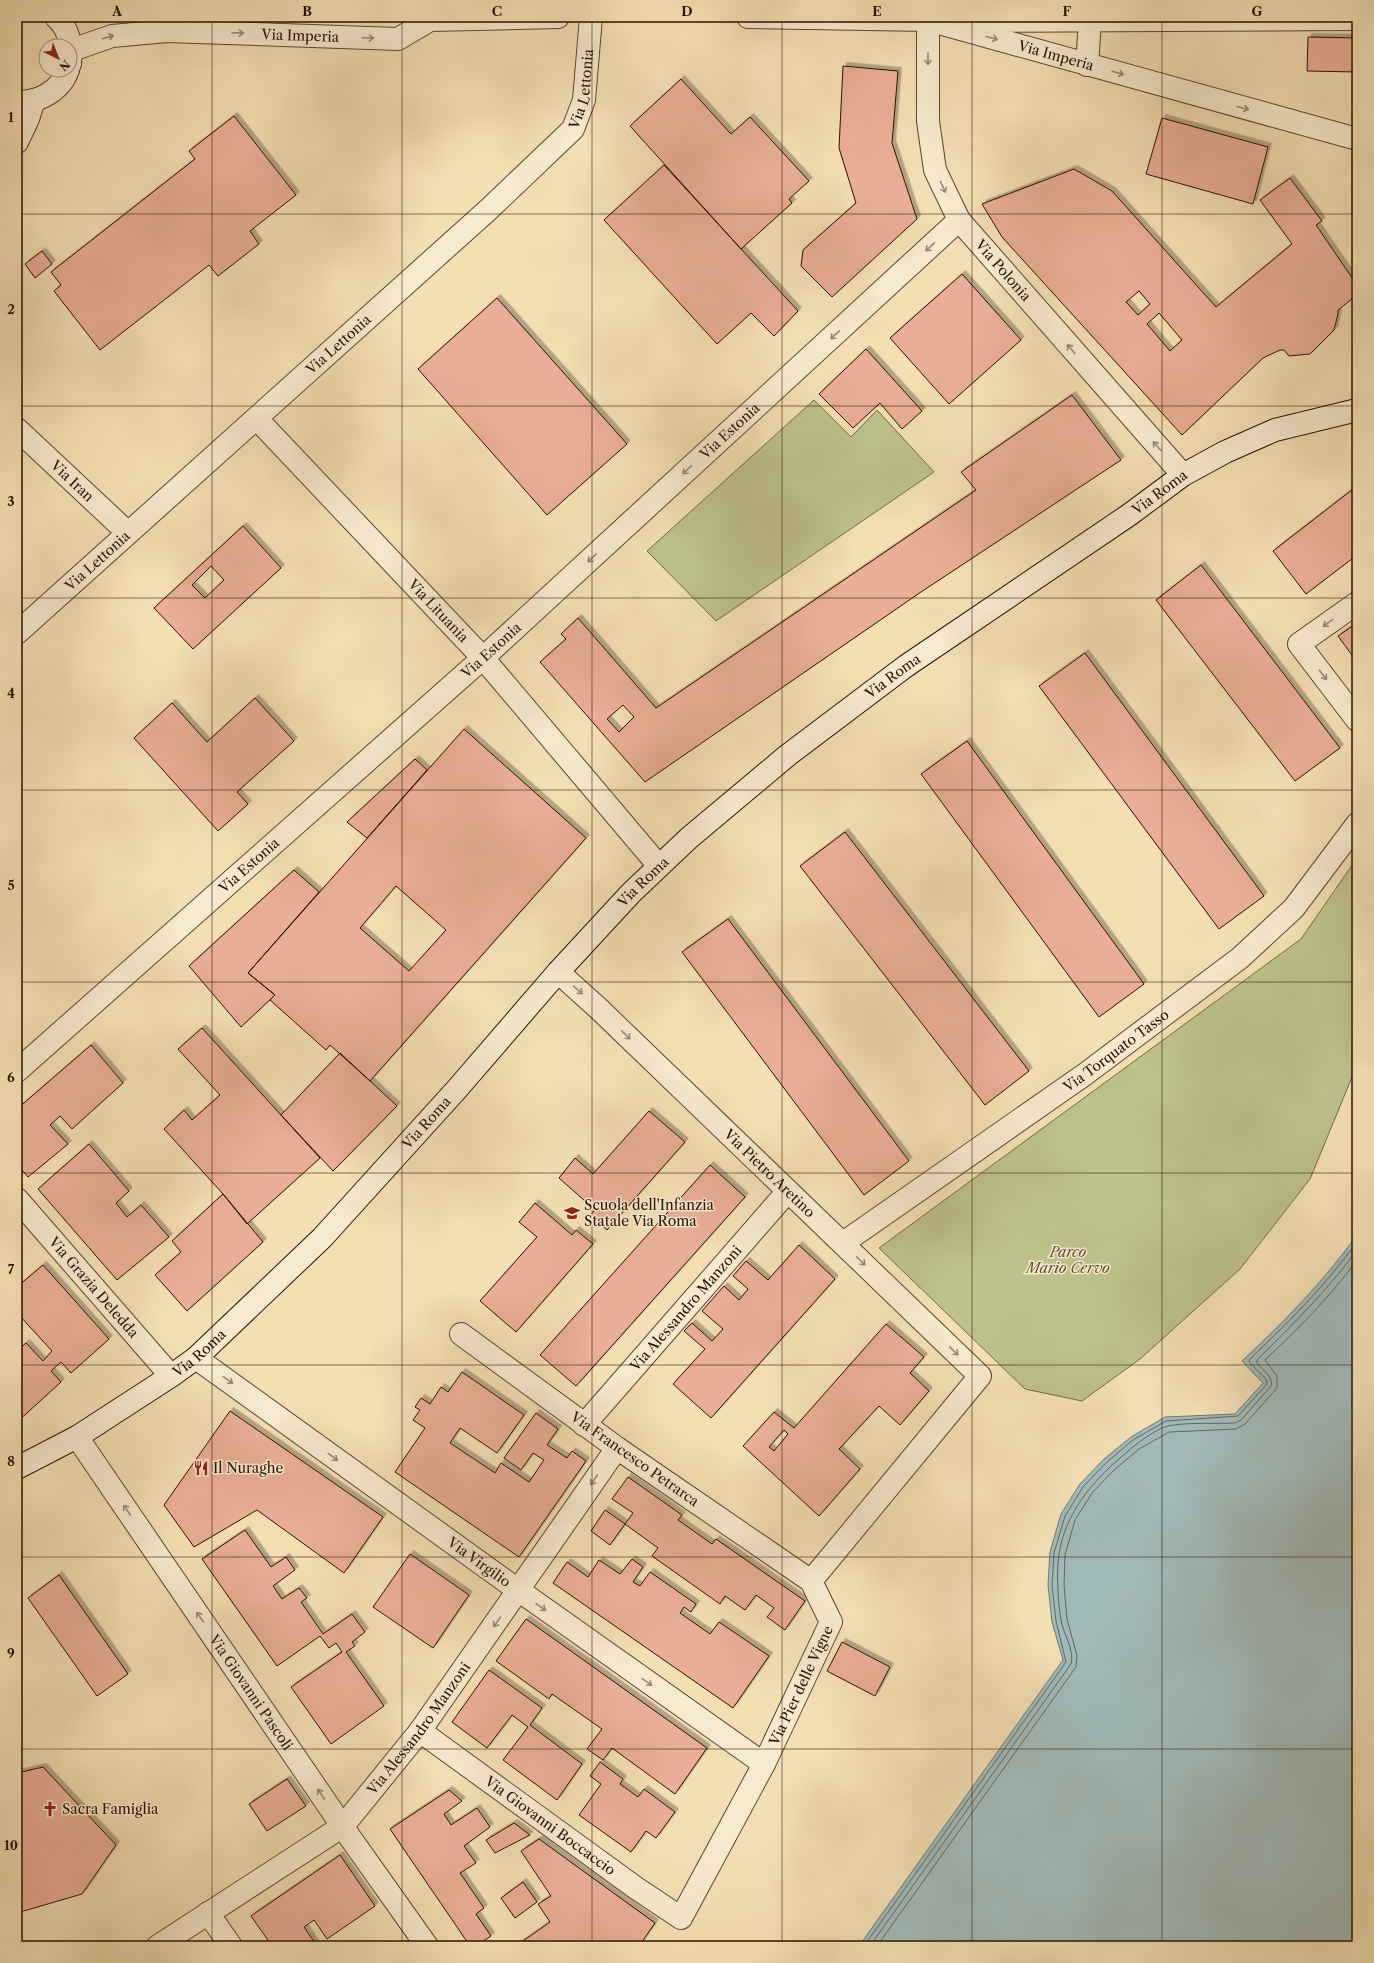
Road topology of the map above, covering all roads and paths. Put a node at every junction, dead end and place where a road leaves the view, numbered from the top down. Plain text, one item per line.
1 (558, 17) edge
2 (590, 17) edge
3 (748, 17) edge
4 (785, 17) edge
5 (61, 18) edge
6 (429, 19) edge
7 (928, 19) edge
8 (1357, 19) edge
9 (1090, 20) junction
10 (70, 38) edge
11 (78, 56) edge
12 (1087, 65) junction
13 (62, 78) edge
14 (26, 101) edge
15 (1357, 139) edge
16 (17, 142) edge
17 (959, 220) junction
18 (1357, 410) edge
19 (257, 419) junction
20 (17, 429) edge
21 (1183, 476) junction
22 (128, 533) junction
23 (1357, 603) edge
24 (17, 633) edge
25 (483, 658) junction
26 (1357, 720) edge
27 (1357, 824) edge
28 (659, 866) junction
29 (558, 972) junction
30 (17, 1071) edge
31 (788, 1191) junction
32 (17, 1199) edge
33 (843, 1243) junction
34 (461, 1334) dead end
35 (196, 1358) junction
36 (171, 1376) junction
37 (584, 1425) junction
38 (78, 1437) junction
39 (617, 1448) junction
40 (17, 1468) edge
41 (811, 1581) junction
42 (519, 1591) junction
43 (420, 1731) junction
44 (764, 1764) junction
45 (343, 1826) junction
46 (208, 1913) junction
47 (681, 1918) joint
48 (158, 1946) edge
49 (231, 1946) edge
50 (427, 1946) edge

1 - 6 street, Via Imperia
2 - 19 street, Via Lettonia
3 - 4 street, Via Imperia
4 - 7 street, Via Imperia
5 - 10 street
11 -> 6 street, Via Imperia
7 - 9 street
7 -> 12 street, Via Imperia
7 -> 17 street, Via Polonia
8 - 9 street
9 - 12 street
12 -> 15 street, Via Imperia
13 - 14 street
14 - 16 street
21 -> 17 street, Via Polonia
17 -> 25 street, Via Estonia
18 - 21 street, Via Roma
19 - 22 street, Via Lettonia
19 - 25 street, Via Lituania
20 - 22 street, Via Iran
21 - 28 street, Via Roma
22 - 24 street, Via Lettonia
23 -> 26 street
25 - 28 street, Via Lituania
25 - 30 street, Via Estonia
27 - 33 street, Via Torquato Tasso
28 - 29 street, Via Roma
29 -> 31 street, Via Pietro Aretino
29 - 35 street, Via Roma
31 - 33 street, Via Pietro Aretino
31 - 37 street, Via Alessandro Manzoni
32 - 36 street, Via Grazia Deledda
33 -> 41 street, Via Pietro Aretino
34 - 37 street, Via Francesco Petrarca
35 - 36 street, Via Roma
35 -> 42 street, Via Virgilio
36 - 38 street, Via Roma
37 - 39 street, Via Francesco Petrarca
38 - 40 street, Via Roma
45 -> 38 street, Via Giovanni Pascoli
39 - 41 street, Via Francesco Petrarca
39 -> 42 street, Via Alessandro Manzoni
41 - 44 street, Via Pier delle Vigne
42 -> 43 street, Via Alessandro Manzoni
42 -> 44 street, Via Virgilio
43 - 45 street, Via Alessandro Manzoni
43 - 47 street, Via Giovanni Boccaccio
44 - 47 street, Via Pier delle Vigne
45 - 46 street, Via Alessandro Manzoni
45 - 50 street, Via Giovanni Pascoli
46 - 48 street, Via Alessandro Manzoni
46 - 49 street

